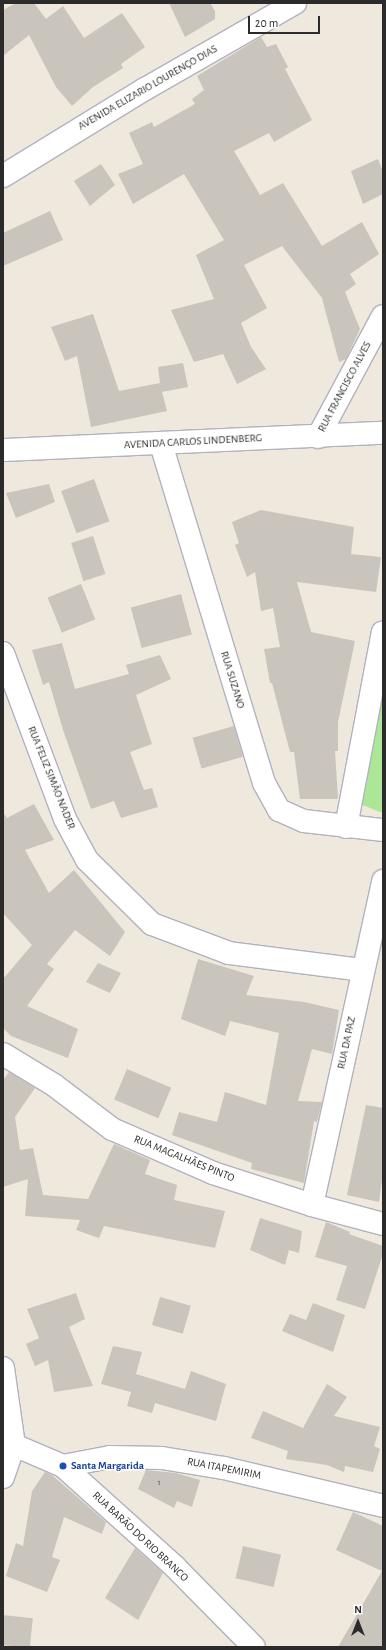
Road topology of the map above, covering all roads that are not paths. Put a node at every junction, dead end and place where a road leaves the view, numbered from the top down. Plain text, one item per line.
1 (296, 3) edge
2 (3, 176) edge
3 (383, 316) edge
4 (383, 433) edge
5 (318, 437) junction
6 (161, 444) junction
7 (3, 450) edge
8 (383, 632) edge
9 (3, 653) edge
10 (346, 827) junction
11 (383, 830) edge
12 (383, 881) edge
13 (362, 970) junction
14 (3, 1054) edge
15 (312, 1205) junction
16 (383, 1224) edge
17 (3, 1368) edge
18 (9, 1440) edge
19 (63, 1466) junction
20 (3, 1477) edge
21 (383, 1506) edge
22 (254, 1647) edge

1 - 2 street, AVENIDA ELIZARIO LOURENÇO DIAS
3 - 5 street, RUA FRANCISCO ALVES
4 - 5 street, AVENIDA CARLOS LINDENBERG
5 - 6 street, AVENIDA CARLOS LINDENBERG
6 - 7 street, AVENIDA CARLOS LINDENBERG
6 - 10 street, RUA SUZANO
8 - 10 street
9 - 13 street, RUA FELIZ SIMÃO NADER
10 - 11 street, RUA SUZANO
12 - 13 street, RUA DA PAZ
13 - 15 street, RUA DA PAZ
14 - 15 street, RUA MAGALHÃES PINTO
15 - 16 street, RUA MAGALHÃES PINTO
17 - 18 street
18 - 19 street, RUA BARÃO DO RIO BRANCO
18 - 20 street
19 - 21 street, RUA ITAPEMIRIM
19 - 22 street, RUA BARÃO DO RIO BRANCO

